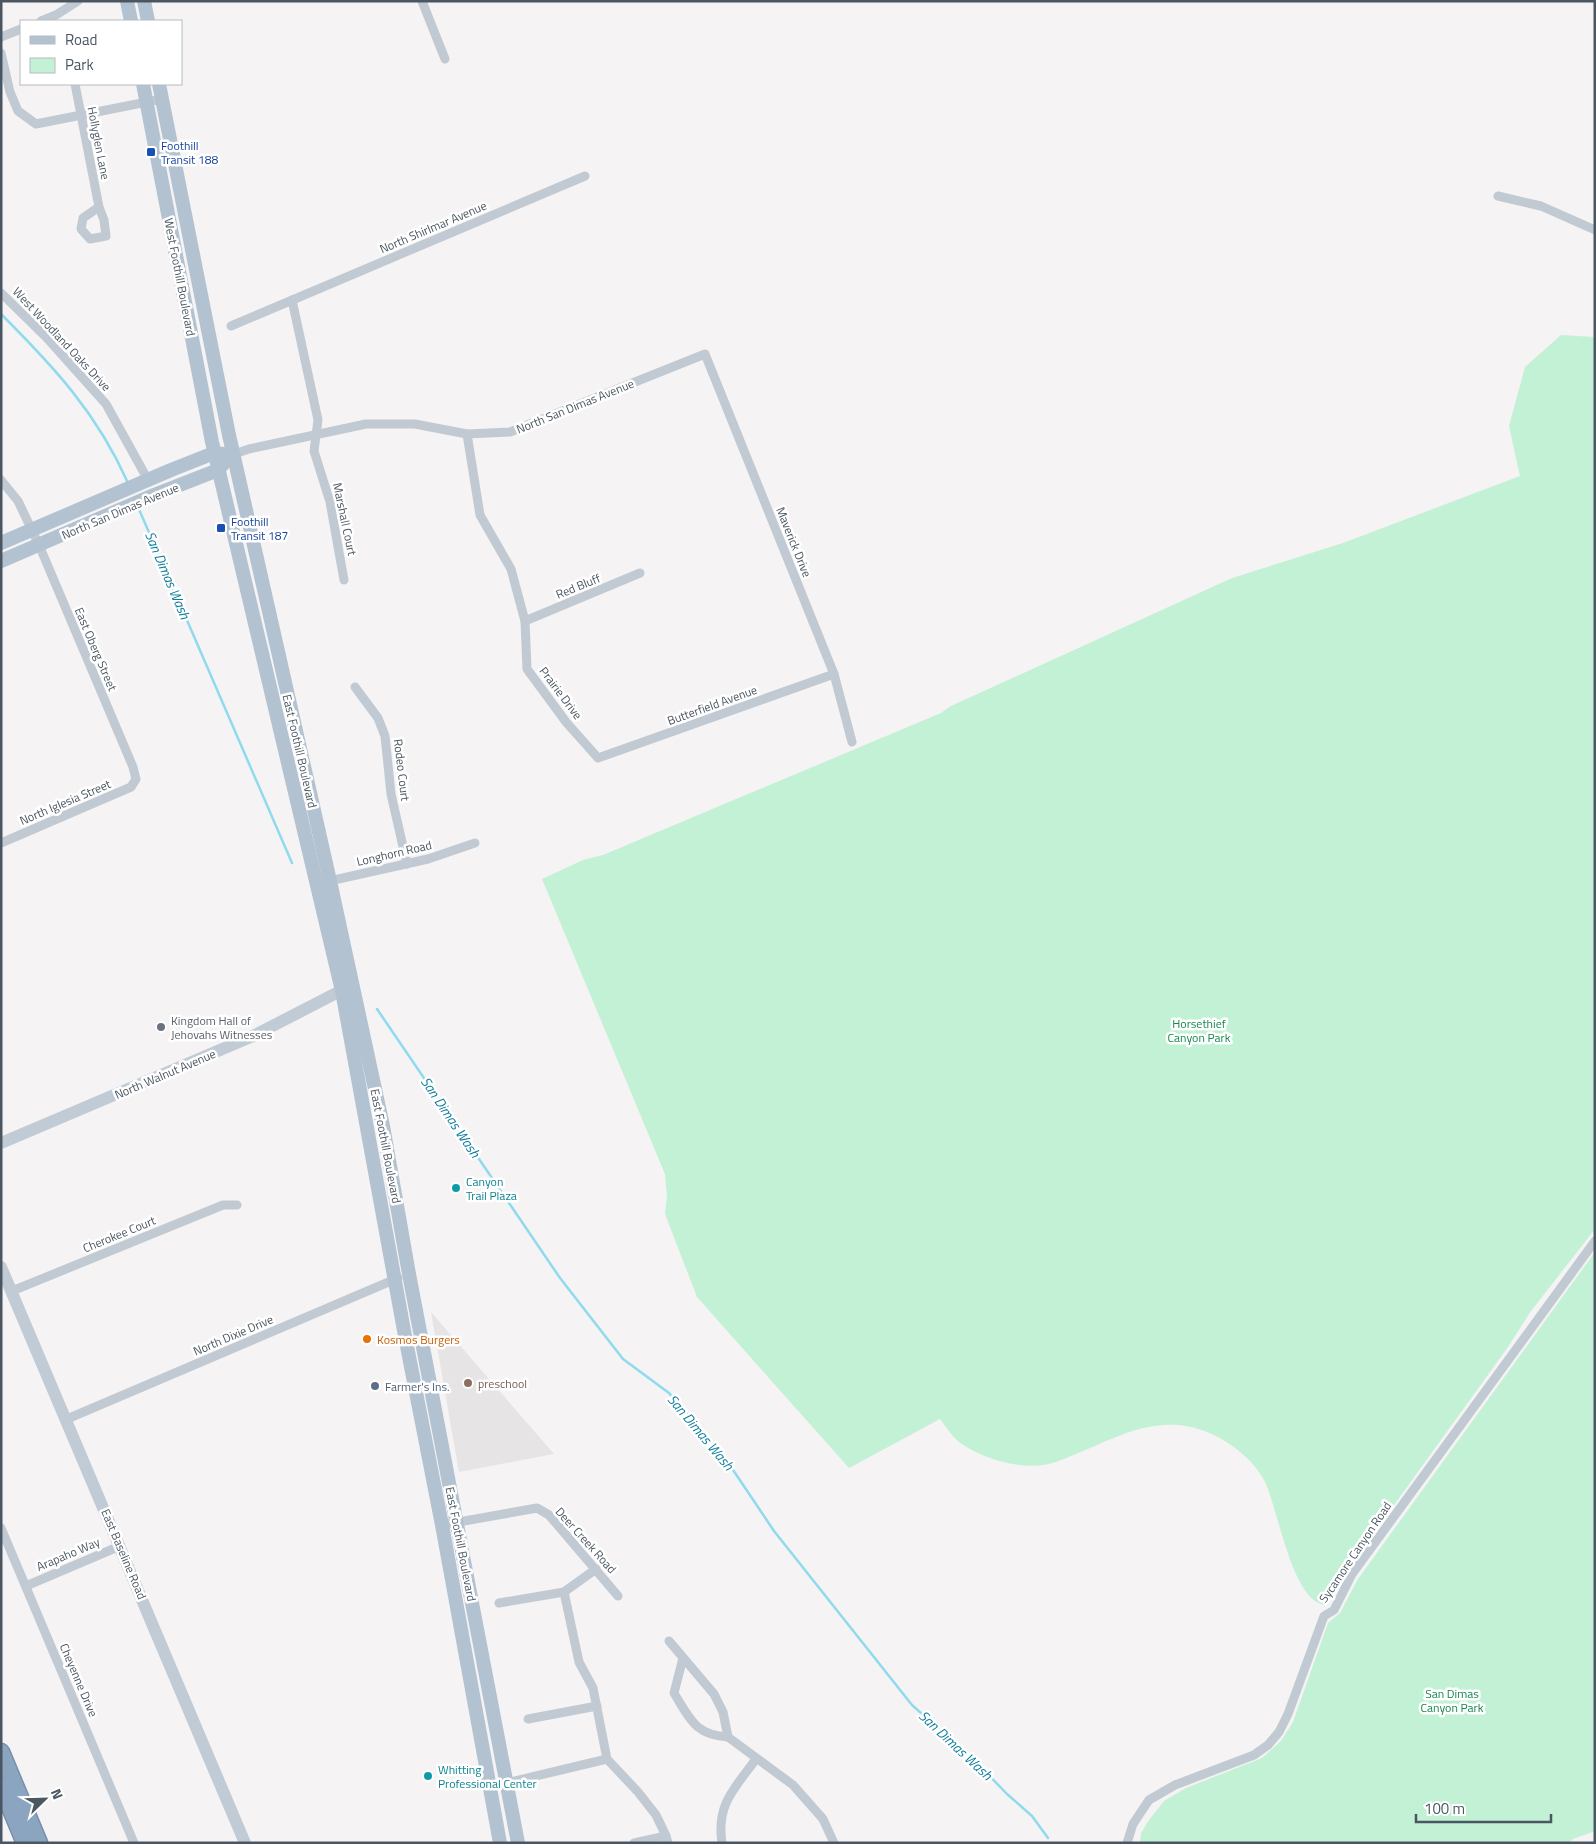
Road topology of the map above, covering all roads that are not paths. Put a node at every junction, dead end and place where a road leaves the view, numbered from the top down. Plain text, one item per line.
1 (78, 1) edge
2 (127, 1) edge
3 (144, 1) edge
4 (422, 1) edge
5 (44, 20) edge
6 (131, 20) edge
7 (148, 20) edge
8 (20, 29) edge
9 (1, 37) edge
10 (1, 53) edge
11 (445, 59) dead end
12 (2, 70) edge
13 (75, 85) edge
14 (143, 85) edge
15 (159, 85) edge
16 (162, 99) junction
17 (147, 102) junction
18 (81, 115) junction
19 (585, 176) dead end
20 (1498, 196) dead end
21 (98, 207) dead end
22 (1595, 230) edge
23 (1, 294) edge
24 (292, 300) junction
25 (231, 326) dead end
26 (705, 354) joint
27 (467, 434) junction
28 (315, 435) junction
29 (214, 453) junction
30 (234, 454) junction
31 (218, 470) junction
32 (1, 480) edge
33 (137, 485) junction
34 (32, 530) junction
35 (1, 543) edge
36 (39, 545) junction
37 (1, 561) edge
38 (640, 573) dead end
39 (344, 580) dead end
40 (525, 621) junction
41 (834, 674) junction
42 (355, 687) dead end
43 (852, 742) dead end
44 (598, 758) joint
45 (136, 779) joint
46 (1, 843) edge
47 (476, 843) dead end
48 (407, 864) junction
49 (324, 882) junction
50 (347, 988) junction
51 (1, 1143) edge
52 (237, 1205) dead end
53 (1595, 1241) edge
54 (1, 1267) edge
55 (409, 1274) junction
56 (395, 1280) junction
57 (12, 1291) junction
58 (67, 1419) junction
59 (457, 1521) junction
60 (442, 1525) junction
61 (1, 1528) edge
62 (120, 1546) junction
63 (596, 1569) junction
64 (26, 1586) junction
65 (564, 1592) junction
66 (618, 1596) dead end
67 (499, 1603) dead end
68 (668, 1641) dead end
69 (683, 1658) junction
70 (597, 1706) junction
71 (528, 1718) dead end
72 (728, 1737) junction
73 (1, 1752) edge
74 (607, 1759) junction
75 (756, 1759) junction
76 (507, 1782) junction
77 (1, 1786) edge
78 (490, 1787) junction
79 (667, 1840) edge
80 (25, 1843) edge
81 (39, 1843) edge
82 (134, 1843) edge
83 (245, 1843) edge
84 (500, 1843) edge
85 (518, 1843) edge
86 (634, 1843) edge
87 (722, 1843) edge
88 (834, 1843) edge
89 (1127, 1843) edge

1 - 5 street
2 - 6 main road
3 - 7 main road
4 - 11 street
8 - 9 street
10 - 12 street
12 - 18 street
13 - 18 street, Hollyglen Lane
14 - 17 main road, West Foothill Boulevard
15 - 16 main road, West Foothill Boulevard
16 - 17 street
16 - 30 main road, West Foothill Boulevard
17 - 18 street
17 - 29 main road, West Foothill Boulevard
18 - 21 street, Hollyglen Lane
19 - 24 street, North Shirlmar Avenue
20 - 22 street
23 - 33 street, West Woodland Oaks Drive
24 - 25 street, North Shirlmar Avenue
24 - 28 street
26 - 27 street, North San Dimas Avenue
26 - 41 street, Maverick Drive
27 - 28 street, North San Dimas Avenue
27 - 40 street, Prairie Drive
28 - 30 street, North San Dimas Avenue
28 - 39 street, Marshall Court
29 - 30 main road, North San Dimas Avenue
29 - 31 main road, West Foothill Boulevard
29 - 33 main road, North San Dimas Avenue
30 - 31 main road, North San Dimas Avenue
30 - 49 main road, East Foothill Boulevard
31 - 36 main road, North San Dimas Avenue
31 - 49 main road, East Foothill Boulevard
32 - 34 street, East Oberg Street
33 - 34 main road, North San Dimas Avenue
34 - 35 main road, North San Dimas Avenue
34 - 36 street, East Oberg Street
36 - 37 main road, North San Dimas Avenue
36 - 45 street, East Oberg Street
38 - 40 street, Red Bluff
40 - 44 street, Prairie Drive
41 - 43 street, Maverick Drive
41 - 44 street, Butterfield Avenue
42 - 48 street, Rodeo Court
45 - 46 street, North Iglesia Street
47 - 48 street, Longhorn Road
48 - 49 street, Longhorn Road
49 - 50 main road, East Foothill Boulevard
50 - 51 main road, North Walnut Avenue
50 - 55 main road, East Foothill Boulevard
50 - 56 main road, East Foothill Boulevard
52 - 57 street, Cherokee Court
53 - 89 street, Sycamore Canyon Road
54 - 57 main road, East Baseline Road
55 - 56 street, North Dixie Drive
55 - 59 main road, East Foothill Boulevard
56 - 58 street, North Dixie Drive
56 - 60 main road, East Foothill Boulevard
57 - 58 main road, East Baseline Road
58 - 62 main road, East Baseline Road
59 - 60 street, Deer Creek Road
59 - 63 street, Deer Creek Road
59 - 76 main road, East Foothill Boulevard
60 - 78 main road, East Foothill Boulevard
61 - 64 street, Cheyenne Drive
62 - 64 street, Arapaho Way
62 - 83 main road, East Baseline Road
63 - 65 street
63 - 66 street, Deer Creek Road
64 - 82 street, Cheyenne Drive
65 - 67 street
65 - 70 street
68 - 69 street
69 - 72 street
69 - 72 street
70 - 71 street
70 - 74 street
72 - 75 street
73 - 81 highway
74 - 76 street
74 - 79 street
75 - 87 street
75 - 88 street
76 - 78 street
76 - 85 main road, East Foothill Boulevard
77 - 80 highway
78 - 84 main road, East Foothill Boulevard
79 - 86 street

